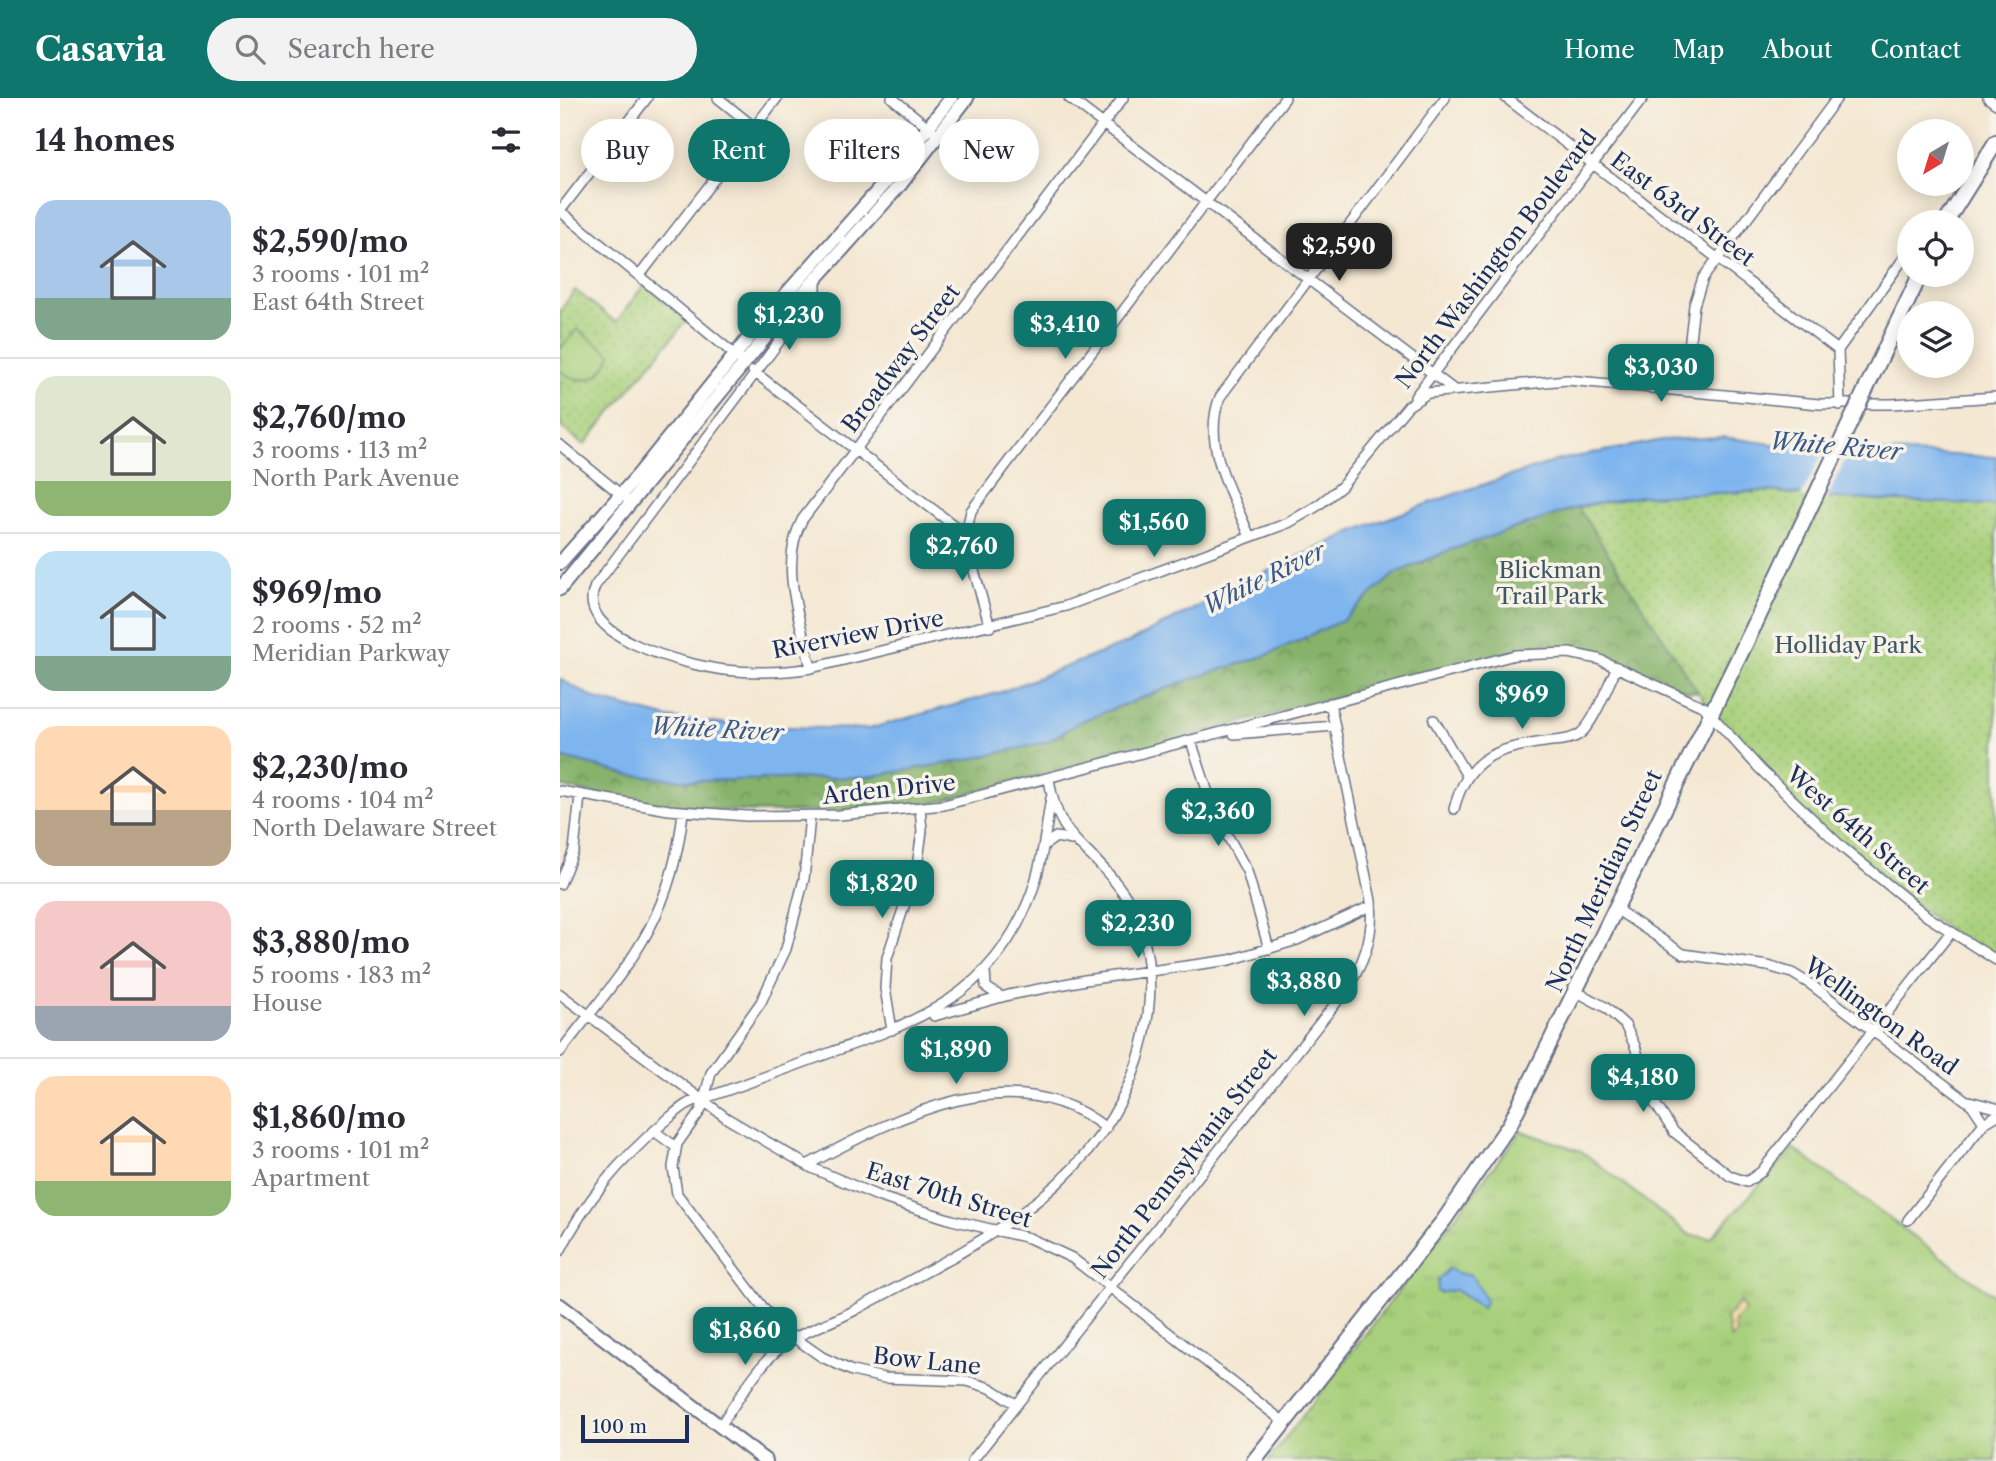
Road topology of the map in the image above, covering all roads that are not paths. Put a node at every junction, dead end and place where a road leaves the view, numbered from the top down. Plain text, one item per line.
1 (647, 98) edge
2 (718, 98) edge
3 (777, 98) edge
4 (892, 98) edge
5 (951, 98) edge
6 (967, 98) edge
7 (1069, 98) edge
8 (1123, 98) edge
9 (1284, 98) edge
10 (1445, 98) edge
11 (1506, 98) edge
12 (1643, 98) edge
13 (1837, 98) edge
14 (1989, 98) edge
15 (1996, 104) edge
16 (744, 119) edge
17 (760, 119) edge
18 (1103, 124) junction
19 (934, 132) junction
20 (1996, 142) edge
21 (1593, 164) junction
22 (712, 182) edge
23 (1206, 201) junction
24 (1954, 210) edge
25 (560, 211) edge
26 (1716, 258) junction
27 (1897, 268) edge
28 (640, 275) junction
29 (1308, 278) junction
30 (816, 279) junction
31 (1914, 287) edge
32 (1838, 350) junction
33 (740, 359) junction
34 (755, 373) junction
35 (1434, 375) junction
36 (1452, 389) junction
37 (1684, 391) junction
38 (1996, 397) edge
39 (1840, 405) junction
40 (1405, 410) junction
41 (560, 445) edge
42 (854, 450) junction
43 (621, 495) junction
44 (632, 504) junction
45 (965, 534) junction
46 (1250, 537) junction
47 (560, 563) edge
48 (560, 589) edge
49 (990, 627) junction
50 (1617, 667) junction
51 (811, 668) junction
52 (1330, 703) junction
53 (1711, 712) junction
54 (1434, 720) dead end
55 (1335, 726) junction
56 (1215, 736) junction
57 (1191, 741) junction
58 (1467, 776) junction
59 (1049, 779) junction
60 (560, 791) edge
61 (1051, 795) junction
62 (580, 796) junction
63 (920, 808) junction
64 (1454, 809) dead end
65 (683, 812) junction
66 (810, 816) junction
67 (1072, 840) junction
68 (1043, 846) junction
69 (560, 884) edge
70 (1371, 906) junction
71 (1616, 909) junction
72 (1951, 932) junction
73 (1269, 949) junction
74 (1996, 960) edge
75 (985, 970) junction
76 (1149, 974) junction
77 (1577, 992) junction
78 (560, 993) edge
79 (1001, 997) junction
80 (589, 1015) junction
81 (911, 1024) junction
82 (892, 1030) junction
83 (1871, 1032) junction
84 (560, 1052) edge
85 (1961, 1097) junction
86 (702, 1100) junction
87 (1996, 1108) edge
88 (1996, 1116) edge
89 (1984, 1123) junction
90 (1107, 1128) junction
91 (654, 1131) junction
92 (676, 1147) junction
93 (807, 1165) junction
94 (1908, 1220) dead end
95 (995, 1230) junction
96 (560, 1251) edge
97 (1109, 1287) junction
98 (560, 1305) edge
99 (795, 1339) junction
100 (1016, 1404) junction
101 (1284, 1422) junction
102 (720, 1426) junction
103 (766, 1461) edge
104 (972, 1461) edge
105 (1254, 1461) edge

1 - 25 street
2 - 16 street
3 - 17 street
4 - 19 street
5 - 19 main road
6 - 19 main road
7 - 18 street
8 - 18 street, Broadway Street
9 - 23 street
10 - 29 street
11 - 21 street, East 63rd Street
12 - 21 street, North Washington Boulevard
13 - 26 street
14 - 15 street
18 - 23 street
18 - 42 street, Broadway Street
19 - 30 main road
19 - 33 main road
20 - 24 main road
21 - 26 street, East 63rd Street
21 - 35 street, North Washington Boulevard
22 - 28 street
23 - 29 street
23 - 45 street
25 - 28 street
26 - 32 street, East 63rd Street
26 - 37 street
27 - 32 street
28 - 33 street
29 - 35 street
29 - 46 street
30 - 33 main road
30 - 34 street, Riverview Drive
31 - 53 main road, North Meridian Street, bridge
32 - 39 street
33 - 34 street
33 - 43 main road
33 - 44 main road
34 - 42 street
34 - 51 street, Riverview Drive
35 - 36 street
35 - 40 street, North Washington Boulevard
36 - 37 street, Riverview Drive
36 - 40 street, Riverview Drive
37 - 39 street, Riverview Drive
38 - 39 street, Riverview Drive
40 - 46 street, Riverview Drive
41 - 43 street
42 - 45 street
42 - 51 street, Broadway Street
43 - 44 street
43 - 47 main road
44 - 48 main road
45 - 49 street
46 - 49 street, Riverview Drive
49 - 51 street, Riverview Drive
50 - 52 street, Arden Drive
50 - 53 street, Arden Drive
50 - 58 street
52 - 55 street, North Pennsylvania Street
52 - 56 street, Arden Drive
53 - 71 main road, North Meridian Street
53 - 72 street, West 64th Street
54 - 58 street
55 - 56 street, Arden Drive
55 - 70 street, North Pennsylvania Street
56 - 57 street, Arden Drive
57 - 59 street, Arden Drive
57 - 73 street
58 - 64 street
59 - 61 street
59 - 63 street, Arden Drive
60 - 62 street, Arden Drive
61 - 67 street
61 - 68 street
62 - 65 street, Arden Drive
62 - 69 street
63 - 66 street, Arden Drive
63 - 82 street
65 - 66 street, Arden Drive
65 - 80 street
66 - 86 street
67 - 68 street
67 - 76 street
68 - 75 street
70 - 73 street
70 - 97 street, North Pennsylvania Street
71 - 77 main road, North Meridian Street
71 - 83 street, Wellington Road
72 - 74 street, West 64th Street
72 - 83 street
73 - 76 street
75 - 79 street
75 - 81 street
76 - 79 street
76 - 90 street
77 - 83 street
77 - 101 main road, North Meridian Street
78 - 80 street, East 70th Street
79 - 81 street
80 - 84 street
80 - 86 street, East 70th Street
81 - 82 street
82 - 86 street
83 - 85 street, Wellington Road
85 - 87 street
85 - 89 street, Wellington Road
86 - 91 street
86 - 92 street
86 - 93 street, East 70th Street
88 - 89 street
89 - 94 street
90 - 93 street
90 - 95 street
91 - 92 street
91 - 96 street
92 - 99 street
93 - 95 street, East 70th Street
95 - 97 street, East 70th Street
95 - 99 street
97 - 100 street, North Pennsylvania Street
97 - 101 street, East 70th Street
98 - 102 main road
99 - 100 street, Bow Lane
99 - 102 street
100 - 104 street, North Pennsylvania Street
101 - 105 main road, North Meridian Street
102 - 103 main road

